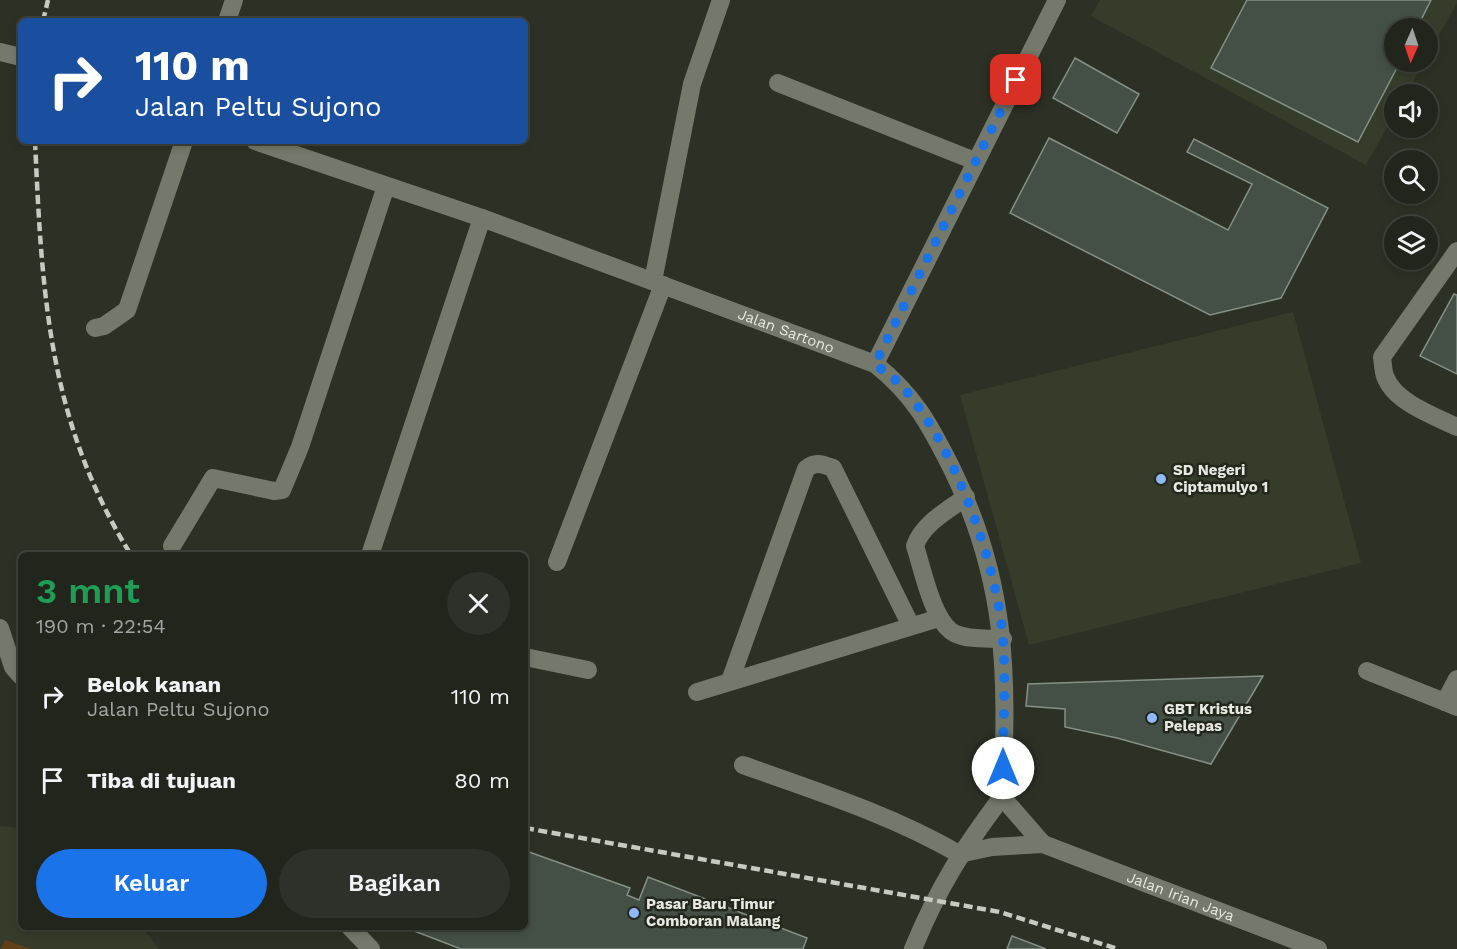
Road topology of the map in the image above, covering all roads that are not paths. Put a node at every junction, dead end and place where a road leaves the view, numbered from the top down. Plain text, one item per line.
1 (234, 0) edge
2 (722, 0) edge
3 (1057, 0) edge
4 (228, 18) edge
5 (0, 51) edge
6 (18, 56) edge
7 (778, 83) dead end
8 (183, 144) edge
9 (264, 144) edge
10 (975, 161) junction
11 (386, 186) junction
12 (482, 218) junction
13 (1457, 251) edge
14 (1451, 270) edge
15 (658, 283) junction
16 (95, 328) dead end
17 (875, 364) junction
18 (1457, 427) edge
19 (966, 497) junction
20 (172, 546) dead end
21 (371, 552) edge
22 (557, 562) dead end
23 (939, 618) junction
24 (911, 626) junction
25 (0, 628) edge
26 (1003, 639) junction
27 (528, 658) edge
28 (588, 669) dead end
29 (1367, 671) dead end
30 (18, 673) edge
31 (1457, 679) edge
32 (730, 681) junction
33 (698, 692) dead end
34 (1451, 704) edge
35 (743, 765) dead end
36 (1002, 797) junction
37 (1043, 844) junction
38 (960, 854) junction
39 (353, 930) edge
40 (371, 949) edge
41 (913, 949) edge
42 (1318, 949) edge

1 - 4 street
2 - 15 street
3 - 10 street
5 - 6 street
7 - 10 street
8 - 16 street
9 - 11 street, Jalan Sartono
10 - 17 street
11 - 12 street, Jalan Sartono
11 - 20 street
12 - 15 street, Jalan Sartono
12 - 21 street
13 - 14 street
14 - 18 street
15 - 17 street, Jalan Sartono
15 - 22 street
17 - 19 street, Jalan Sartono
19 - 23 street
19 - 26 street, Jalan Sartono
23 - 24 street
23 - 26 street
24 - 32 street
24 - 32 street
25 - 30 street
26 - 36 street, Jalan Sartono
27 - 28 street
29 - 34 street
31 - 34 street
32 - 33 street
35 - 38 street
36 - 37 street, Jalan Irian Jaya
36 - 38 street
37 - 38 street, Jalan Irian Jaya
37 - 42 street, Jalan Irian Jaya
38 - 41 street
39 - 40 street

